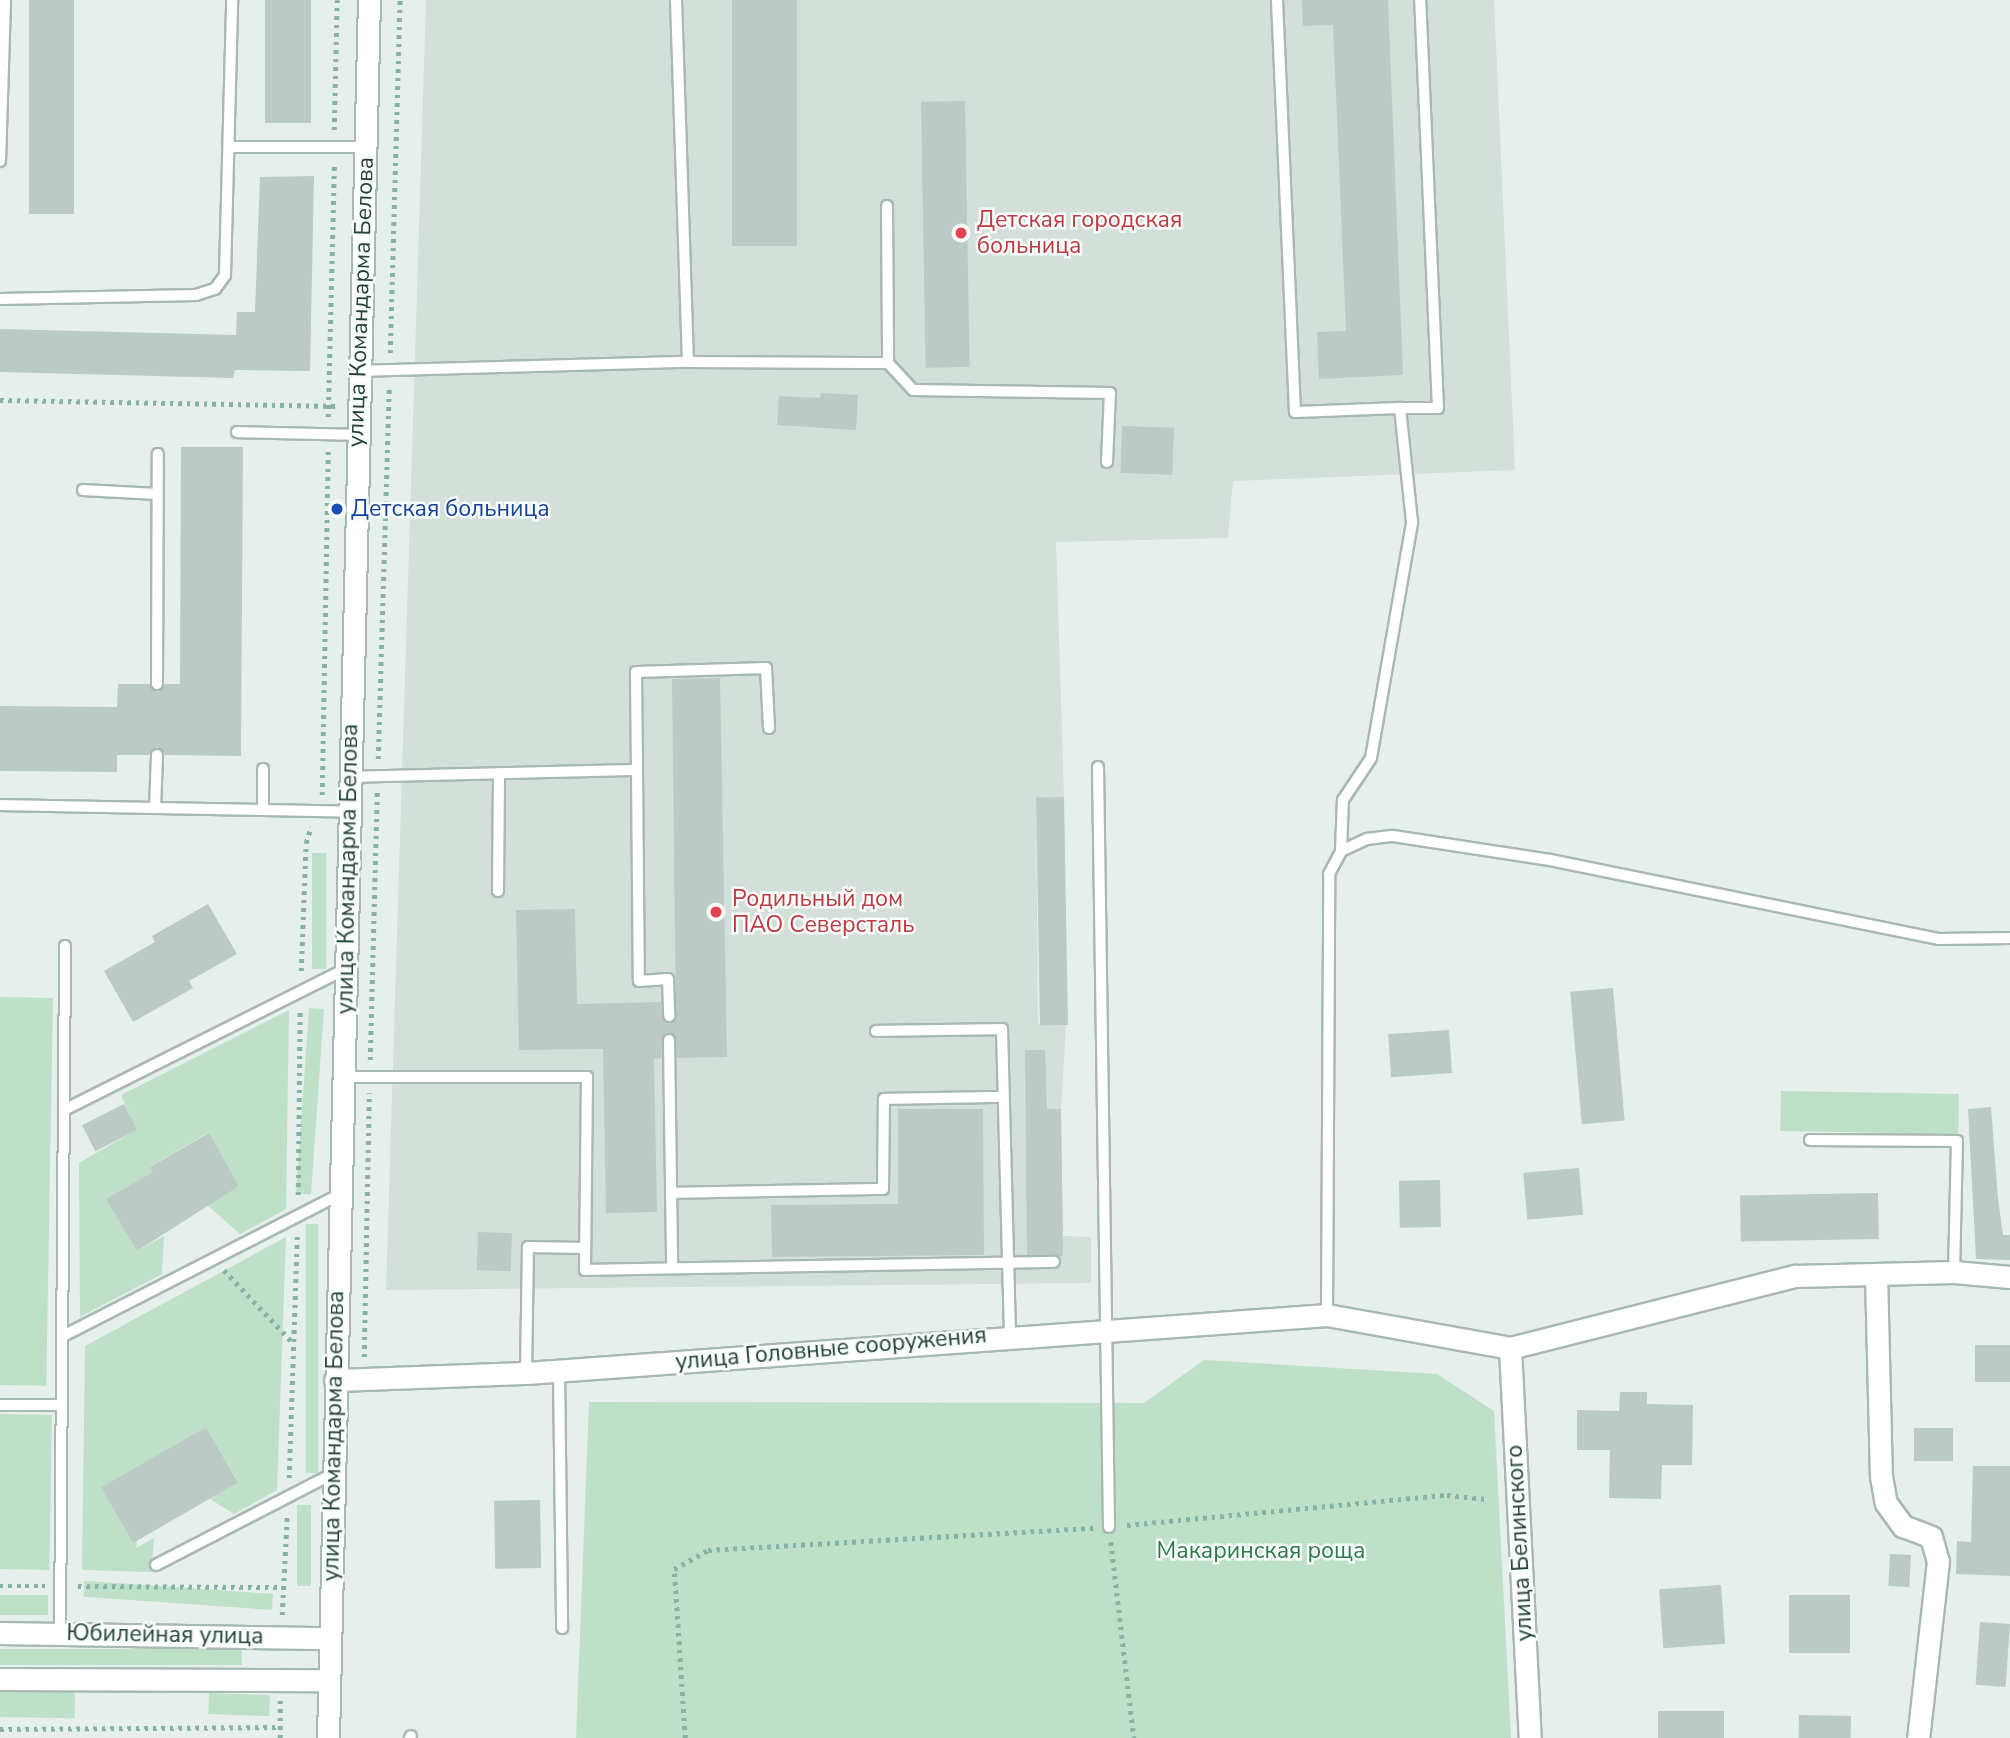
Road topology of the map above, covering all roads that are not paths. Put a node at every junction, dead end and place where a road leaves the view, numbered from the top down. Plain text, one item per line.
1 (5, 0) edge
2 (232, 0) edge
3 (369, 0) edge
4 (676, 0) edge
5 (1277, 0) edge
6 (1419, 0) edge
7 (1, 107) edge
8 (231, 147) junction
9 (365, 147) junction
10 (0, 161) edge
11 (887, 206) dead end
12 (0, 299) edge
13 (688, 362) junction
14 (888, 363) junction
15 (358, 371) junction
16 (1400, 408) junction
17 (237, 432) dead end
18 (357, 435) junction
19 (158, 454) dead end
20 (1107, 462) dead end
21 (83, 490) dead end
22 (157, 494) junction
23 (157, 684) dead end
24 (769, 728) dead end
25 (157, 755) dead end
26 (1098, 767) dead end
27 (262, 769) dead end
28 (637, 770) junction
29 (499, 773) junction
30 (350, 777) junction
31 (0, 805) edge
32 (155, 808) junction
33 (263, 810) junction
34 (350, 812) junction
35 (1341, 851) junction
36 (498, 891) dead end
37 (2010, 938) edge
38 (65, 946) dead end
39 (345, 969) junction
40 (669, 1016) dead end
41 (876, 1031) dead end
42 (669, 1040) dead end
43 (343, 1077) junction
44 (1003, 1097) junction
45 (66, 1109) junction
46 (1811, 1140) dead end
47 (671, 1193) junction
48 (340, 1194) junction
49 (584, 1248) junction
50 (1054, 1262) dead end
51 (1008, 1263) junction
52 (671, 1267) junction
53 (1954, 1272) junction
54 (1876, 1274) junction
55 (2010, 1277) edge
56 (1327, 1315) junction
57 (1104, 1329) junction
58 (65, 1335) junction
59 (1010, 1335) junction
60 (1510, 1348) junction
61 (559, 1370) junction
62 (526, 1373) junction
63 (335, 1380) junction
64 (0, 1405) edge
65 (61, 1405) junction
66 (332, 1474) junction
67 (1109, 1527) road end
68 (156, 1565) dead end
69 (562, 1628) dead end
70 (0, 1633) edge
71 (60, 1633) junction
72 (329, 1638) junction
73 (0, 1679) edge
74 (329, 1680) junction
75 (328, 1738) edge
76 (1530, 1738) edge
77 (1918, 1738) edge

1 - 7 lane
2 - 8 lane
3 - 9 street, улица Командарма Белова
4 - 13 lane
5 - 16 lane
6 - 16 lane
7 - 10 lane
8 - 9 lane
8 - 12 lane
9 - 15 street, улица Командарма Белова
11 - 14 lane
13 - 14 lane
13 - 15 lane
14 - 20 lane
15 - 18 street, улица Командарма Белова
16 - 35 lane
17 - 18 lane
18 - 30 street, улица Командарма Белова
19 - 22 lane
21 - 22 lane
22 - 23 lane
24 - 28 lane
25 - 32 lane
26 - 57 lane
27 - 33 lane
28 - 29 lane
28 - 40 lane
29 - 30 lane
29 - 36 lane
30 - 34 street, улица Командарма Белова
31 - 32 lane
32 - 33 lane
33 - 34 lane
34 - 39 street, улица Командарма Белова
35 - 37 lane
35 - 56 lane
38 - 45 lane
39 - 43 street, улица Командарма Белова
39 - 45 lane
41 - 44 lane
42 - 47 lane
43 - 48 street, улица Командарма Белова
43 - 49 lane
44 - 47 lane
44 - 51 lane
45 - 58 lane
46 - 53 lane
47 - 52 lane
48 - 58 lane
48 - 63 street, улица Командарма Белова
49 - 52 lane
49 - 62 lane
50 - 51 lane
51 - 52 lane
51 - 59 lane
53 - 54 street
53 - 55 street
54 - 60 street
54 - 77 street
56 - 57 street, улица Головные сооружения
56 - 60 street
57 - 59 street, улица Головные сооружения
57 - 67 lane
58 - 65 lane
59 - 61 street, улица Головные сооружения
60 - 76 street, улица Белинского
61 - 62 street, улица Головные сооружения
61 - 69 lane
62 - 63 street, улица Головные сооружения
63 - 66 street, улица Командарма Белова
64 - 65 lane
65 - 71 lane
66 - 68 lane
66 - 72 street, улица Командарма Белова
70 - 71 street, Юбилейная улица
71 - 72 street, Юбилейная улица
72 - 74 street, улица Командарма Белова
73 - 74 street, Юбилейная улица
74 - 75 street, улица Командарма Белова

